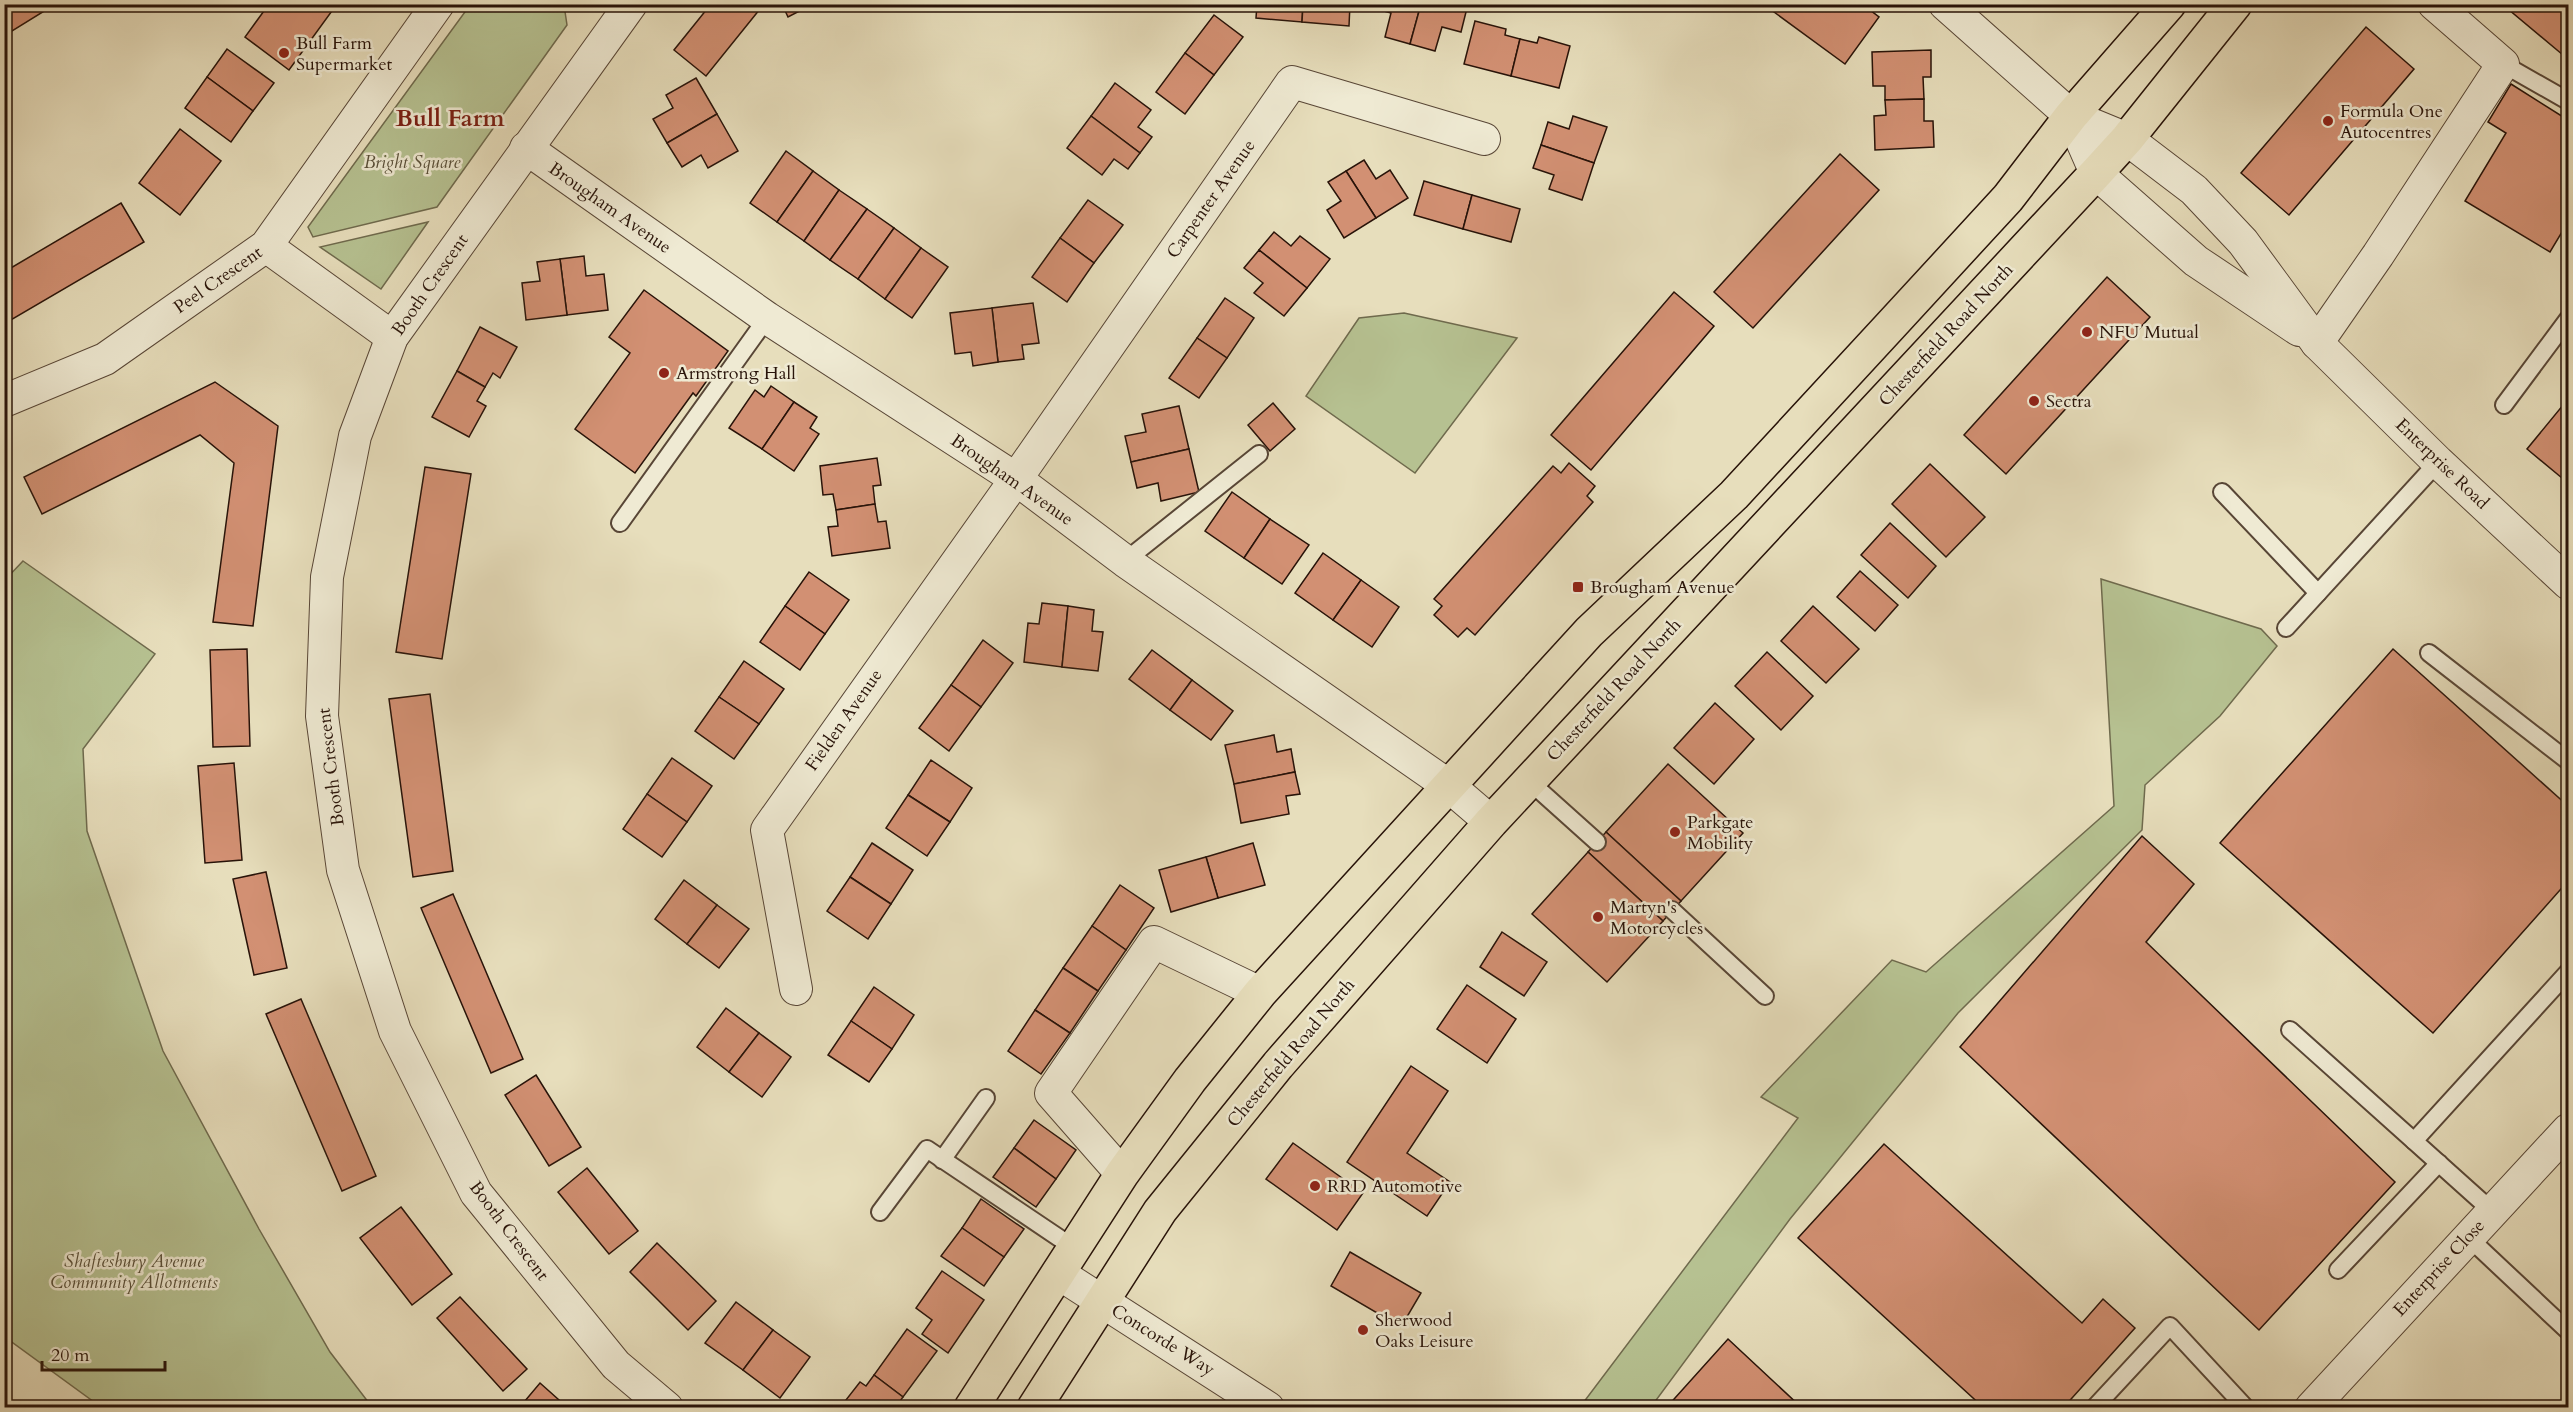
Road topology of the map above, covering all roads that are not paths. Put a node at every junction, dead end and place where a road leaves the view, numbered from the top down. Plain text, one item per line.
1 (438, 4) edge
2 (631, 4) edge
3 (1945, 4) edge
4 (2169, 4) edge
5 (2235, 4) edge
6 (2434, 4) edge
7 (2503, 64) junction
8 (2568, 101) edge
9 (2071, 116) junction
10 (1484, 139) dead end
11 (2127, 139) junction
12 (526, 148) junction
13 (2096, 173) junction
14 (266, 246) junction
15 (767, 318) junction
16 (2568, 319) edge
17 (392, 337) junction
18 (2317, 343) junction
19 (4, 401) edge
20 (2504, 405) dead end
21 (1258, 454) dead end
22 (2438, 462) junction
23 (1016, 479) junction
24 (2222, 492) dead end
25 (620, 523) dead end
26 (1125, 561) junction
27 (2568, 583) edge
28 (2318, 593) junction
29 (2286, 628) dead end
30 (2429, 653) dead end
31 (2568, 761) edge
32 (1529, 781) junction
33 (1449, 786) junction
34 (1491, 822) junction
35 (1597, 842) dead end
36 (1672, 910) dead end
37 (2568, 972) edge
38 (796, 989) dead end
39 (1260, 993) junction
40 (1765, 996) dead end
41 (2290, 1030) dead end
42 (986, 1098) dead end
43 (2568, 1130) edge
44 (2414, 1141) junction
45 (942, 1160) junction
46 (2439, 1163) junction
47 (1122, 1174) junction
48 (2492, 1211) junction
49 (880, 1212) dead end
50 (2468, 1237) junction
51 (1066, 1261) junction
52 (2338, 1270) dead end
53 (1101, 1301) junction
54 (2568, 1331) edge
55 (667, 1407) edge
56 (971, 1407) edge
57 (1034, 1407) edge
58 (1268, 1407) edge
59 (2094, 1407) edge
60 (2246, 1407) edge
61 (2311, 1407) edge

1 - 14 street, Peel Crescent
2 - 12 street, Booth Crescent
3 - 9 street
4 - 9 main road
5 - 11 main road, Chesterfield Road North
6 - 7 street
7 - 8 lane
7 - 18 street
9 - 11 street, Enterprise Road
9 - 13 street
9 - 33 main road
10 - 23 street, Carpenter Avenue
11 - 13 main road, Chesterfield Road North
11 - 18 street, Enterprise Road
12 - 15 street, Brougham Avenue
12 - 17 street, Booth Crescent
13 - 18 street, Enterprise Road
13 - 32 main road, Chesterfield Road North
14 - 17 street
14 - 19 street, Peel Crescent
15 - 23 street, Brougham Avenue
15 - 25 lane
16 - 20 lane
17 - 55 street, Booth Crescent
18 - 22 street, Enterprise Road
21 - 26 lane
22 - 27 street, Enterprise Road
22 - 28 lane
23 - 26 street, Brougham Avenue
23 - 38 street, Fielden Avenue
24 - 28 lane
26 - 33 street, Brougham Avenue
28 - 29 lane
30 - 31 lane
32 - 34 main road, Chesterfield Road North
32 - 35 lane
33 - 34 street, Brougham Avenue
33 - 39 main road
34 - 53 main road, Chesterfield Road North
36 - 40 lane
37 - 44 lane
39 - 47 main road
39 - 47 street
41 - 44 lane
42 - 45 lane
43 - 48 street, Enterprise Close
44 - 46 lane
45 - 49 lane
45 - 51 lane
46 - 48 lane
46 - 52 lane
47 - 51 main road
48 - 50 street, Enterprise Close
50 - 54 lane
50 - 61 street, Enterprise Close
51 - 53 street, Concorde Way
51 - 56 main road
53 - 57 main road, Chesterfield Road North
53 - 58 street, Concorde Way
59 - 60 lane

